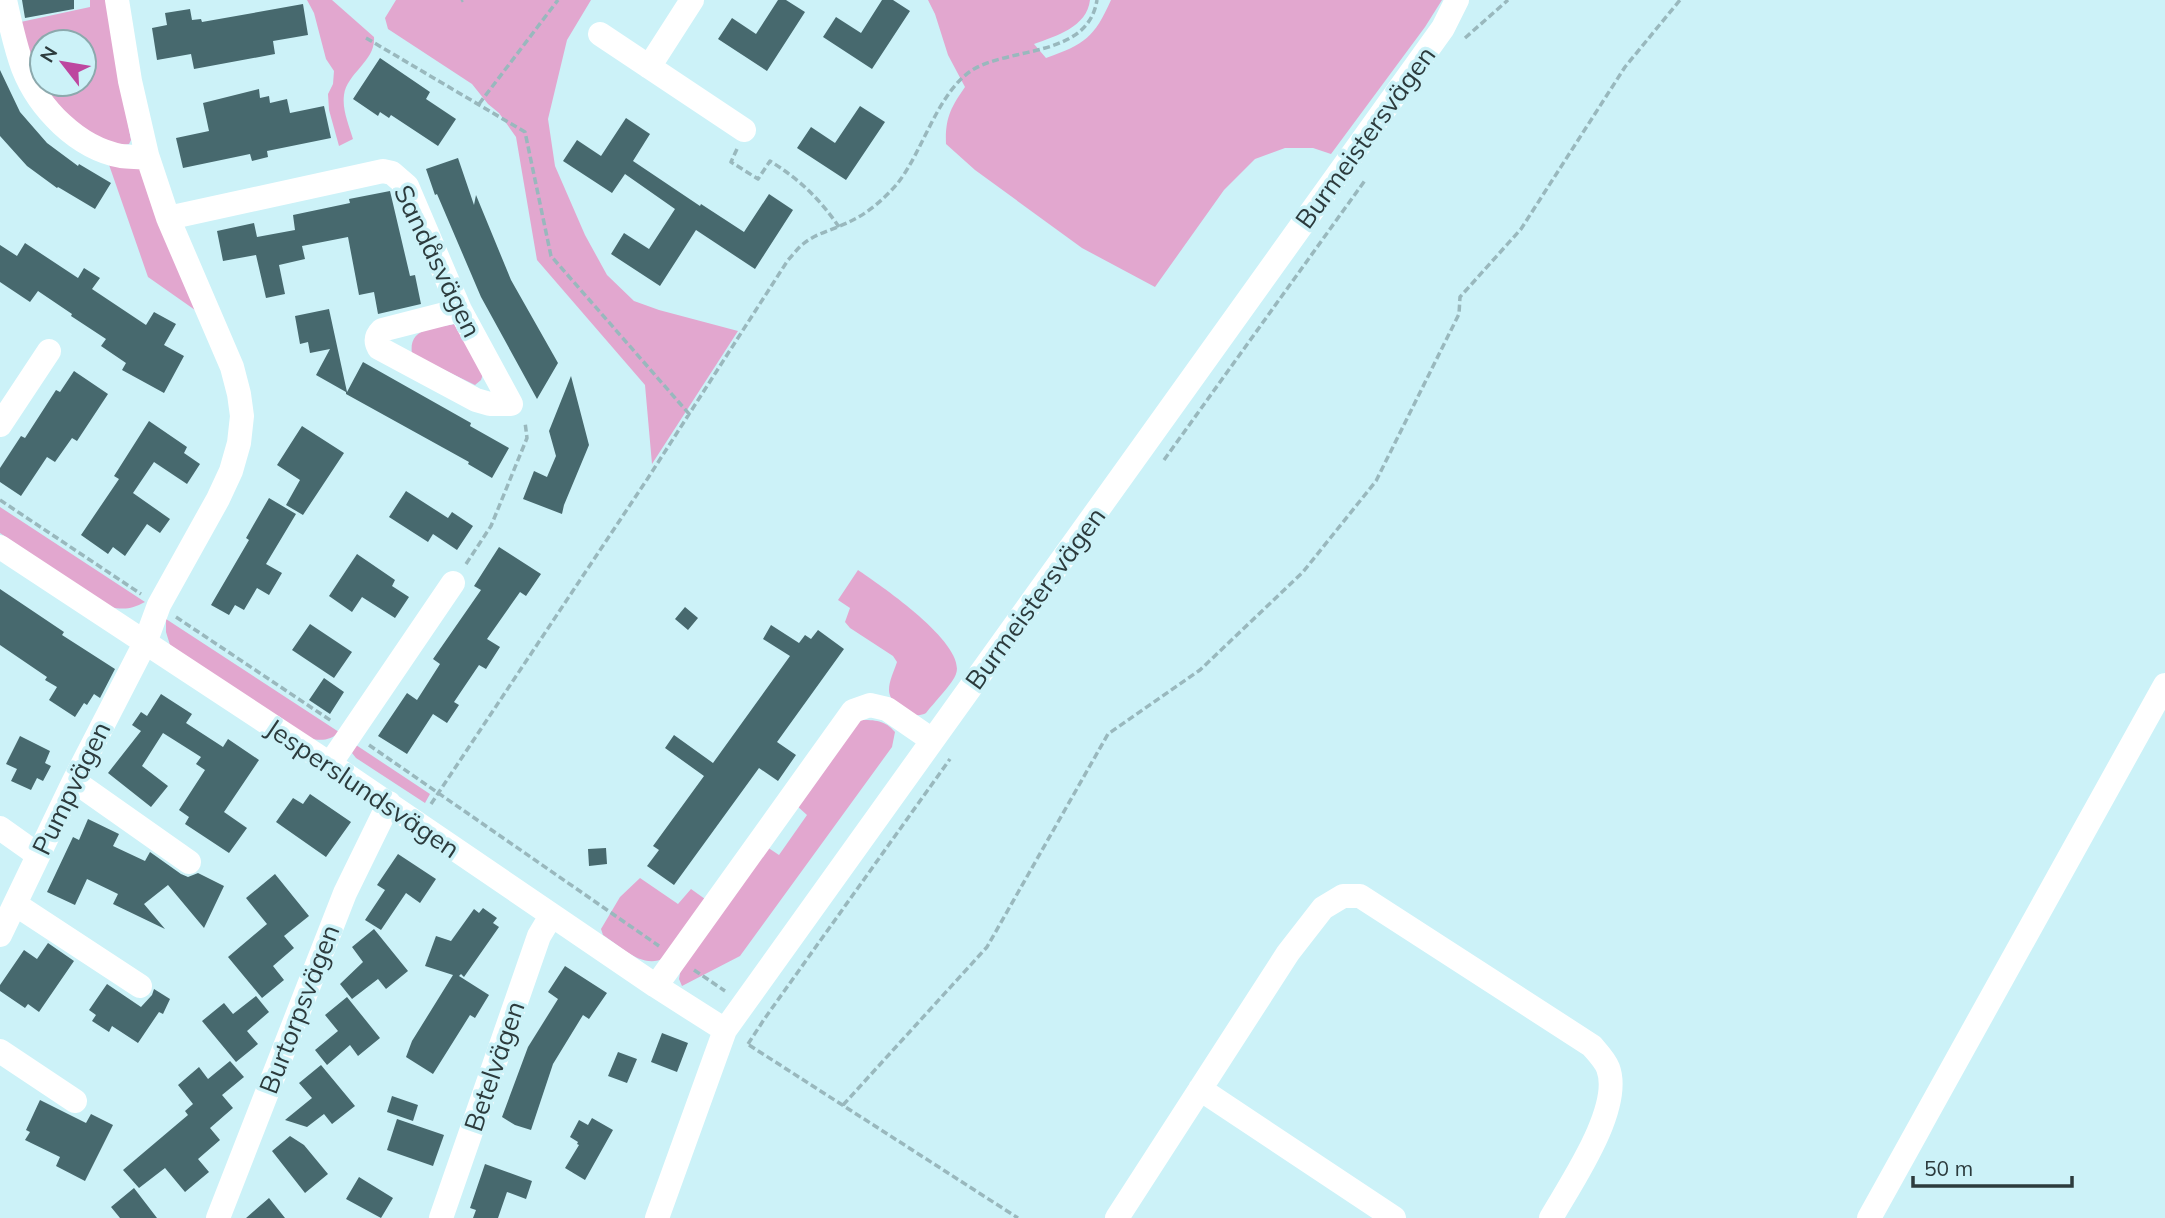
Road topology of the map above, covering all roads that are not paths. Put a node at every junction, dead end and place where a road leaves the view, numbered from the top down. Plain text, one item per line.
1 (5, 0) edge
2 (117, 0) edge
3 (692, 0) edge
4 (1457, 0) edge
5 (600, 34) dead end
6 (649, 67) junction
7 (744, 130) road end
8 (148, 158) junction
9 (168, 218) junction
10 (460, 310) junction
11 (48, 351) dead end
12 (0, 425) edge
13 (0, 547) edge
14 (453, 583) road end
15 (145, 643) junction
16 (2165, 685) edge
17 (932, 740) junction
18 (330, 764) junction
19 (74, 781) junction
20 (389, 803) junction
21 (0, 828) edge
22 (38, 855) junction
23 (190, 862) dead end
24 (15, 904) junction
25 (551, 916) junction
26 (0, 935) edge
27 (140, 986) dead end
28 (656, 986) junction
29 (725, 1030) junction
30 (0, 1051) edge
31 (1200, 1089) junction
32 (75, 1101) dead end
33 (218, 1218) edge
34 (440, 1218) edge
35 (657, 1218) edge
36 (1117, 1218) edge
37 (1394, 1218) edge
38 (1551, 1218) edge
39 (1869, 1218) edge

1 - 8 street
2 - 8 street
3 - 6 street
4 - 17 street, Burmeistersvägen
5 - 6 street
6 - 7 street
8 - 9 street
9 - 10 street, Sandåsvägen
9 - 15 street
10 - 10 street, Sandåsvägen
11 - 12 street
13 - 15 street, Jesperslundsvägen
14 - 18 street
15 - 18 street, Jesperslundsvägen
15 - 19 street, Pumpvägen
16 - 39 street
17 - 28 street
17 - 29 street, Burmeistersvägen
18 - 20 street, Jesperslundsvägen
19 - 22 street, Pumpvägen
19 - 23 street
20 - 25 street, Jesperslundsvägen
20 - 33 street, Burtorpsvägen
21 - 22 street
22 - 24 street, Pumpvägen
24 - 26 street, Pumpvägen
24 - 27 street
25 - 28 street, Jesperslundsvägen
25 - 34 street, Betelvägen
28 - 29 street, Jesperslundsvägen
29 - 35 street, Burmeistersvägen
30 - 32 street
31 - 36 street
31 - 37 street
31 - 38 street

